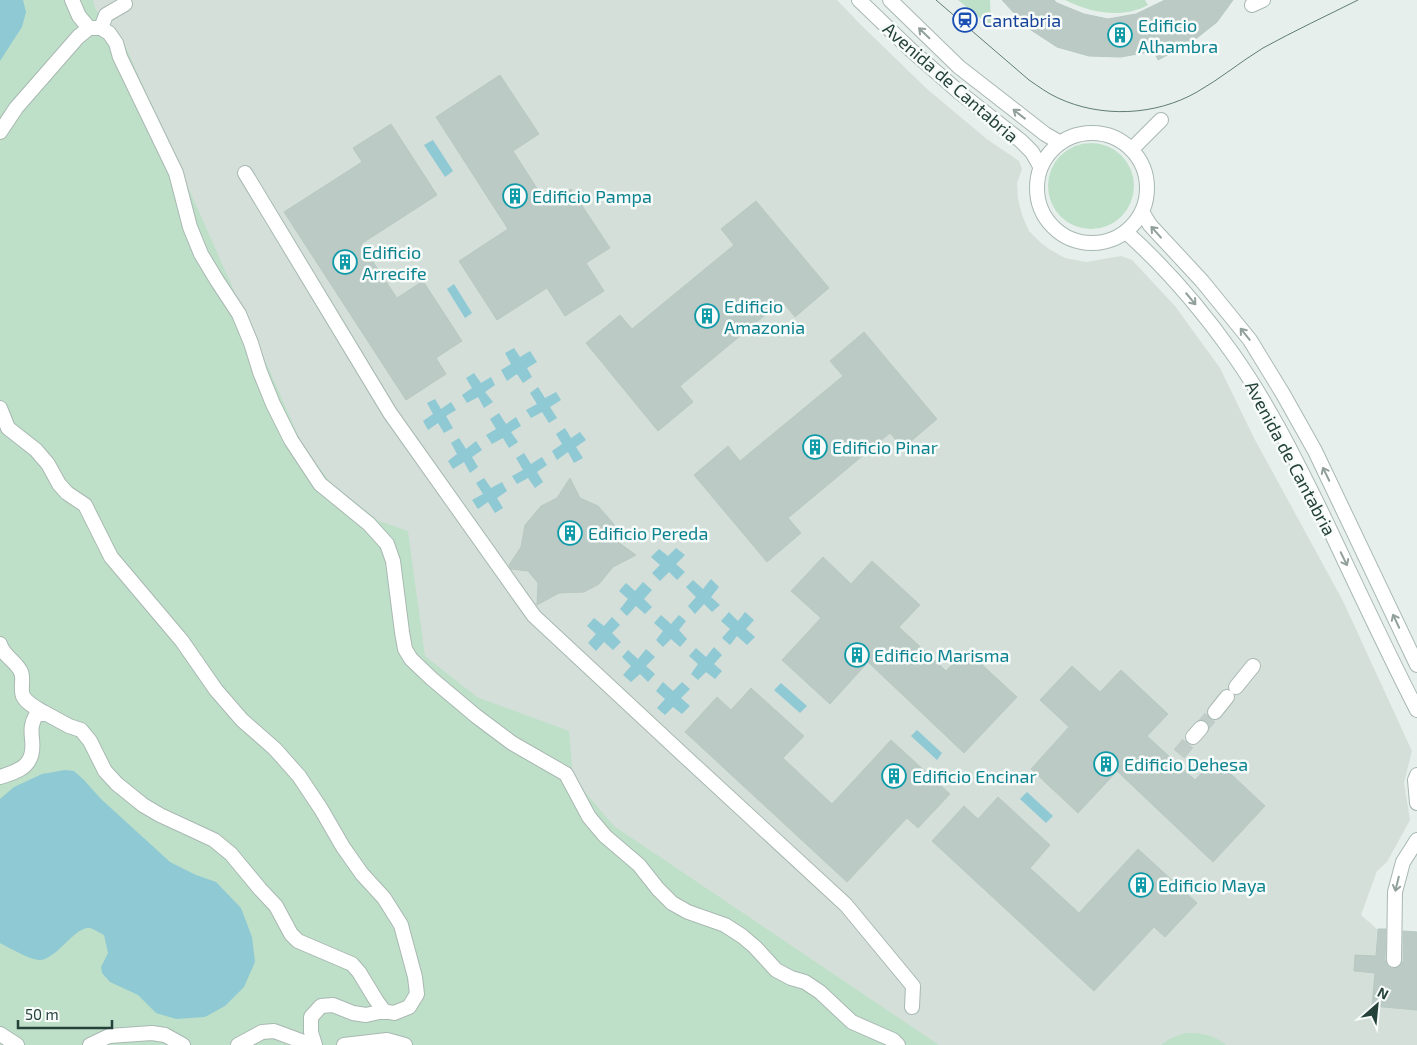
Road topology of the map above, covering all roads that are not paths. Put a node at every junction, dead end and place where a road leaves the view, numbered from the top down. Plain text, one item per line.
1 (72, 0) edge
2 (859, 0) edge
3 (890, 0) edge
4 (125, 4) dead end
5 (95, 28) junction
6 (1161, 120) dead end
7 (0, 132) edge
8 (1059, 142) junction
9 (1132, 149) junction
10 (1040, 166) junction
11 (245, 174) dead end
12 (1142, 212) junction
13 (1126, 232) junction
14 (0, 408) edge
15 (0, 644) edge
16 (1417, 665) edge
17 (1253, 666) dead end
18 (31, 705) junction
19 (1417, 710) edge
20 (1215, 712) tunnel mouth
21 (45, 713) junction
22 (32, 722) junction
23 (1417, 775) edge
24 (0, 778) edge
25 (1417, 803) edge
26 (594, 824) junction
27 (593, 840) dead end
28 (1417, 840) edge
29 (1394, 960) dead end
30 (912, 1007) dead end
31 (384, 1010) junction
32 (0, 1034) edge
33 (17, 1045) edge
34 (90, 1045) edge
35 (183, 1045) edge
36 (238, 1045) edge
37 (314, 1045) edge
38 (344, 1045) edge
39 (405, 1045) edge
40 (898, 1045) edge

1 - 5 street
2 - 10 street, Avenida de Cantabria
8 -> 3 street, Avenida de Cantabria
4 - 5 street
5 - 7 street
5 - 26 street
6 - 9 street
8 - 9 street
8 - 10 street
9 - 12 street
10 - 13 street
11 - 30 street
12 - 13 street
16 -> 12 street, Avenida de Cantabria
13 -> 19 street, Avenida de Cantabria
14 - 31 street
15 - 18 street
17 - 20 street
18 - 21 street
18 - 22 street
21 - 22 street
21 - 31 street
22 - 24 street
23 - 25 street
26 - 27 street
26 - 40 street
28 -> 29 street
31 - 37 street
32 - 33 street
34 - 35 street
36 - 37 street
38 - 39 street

